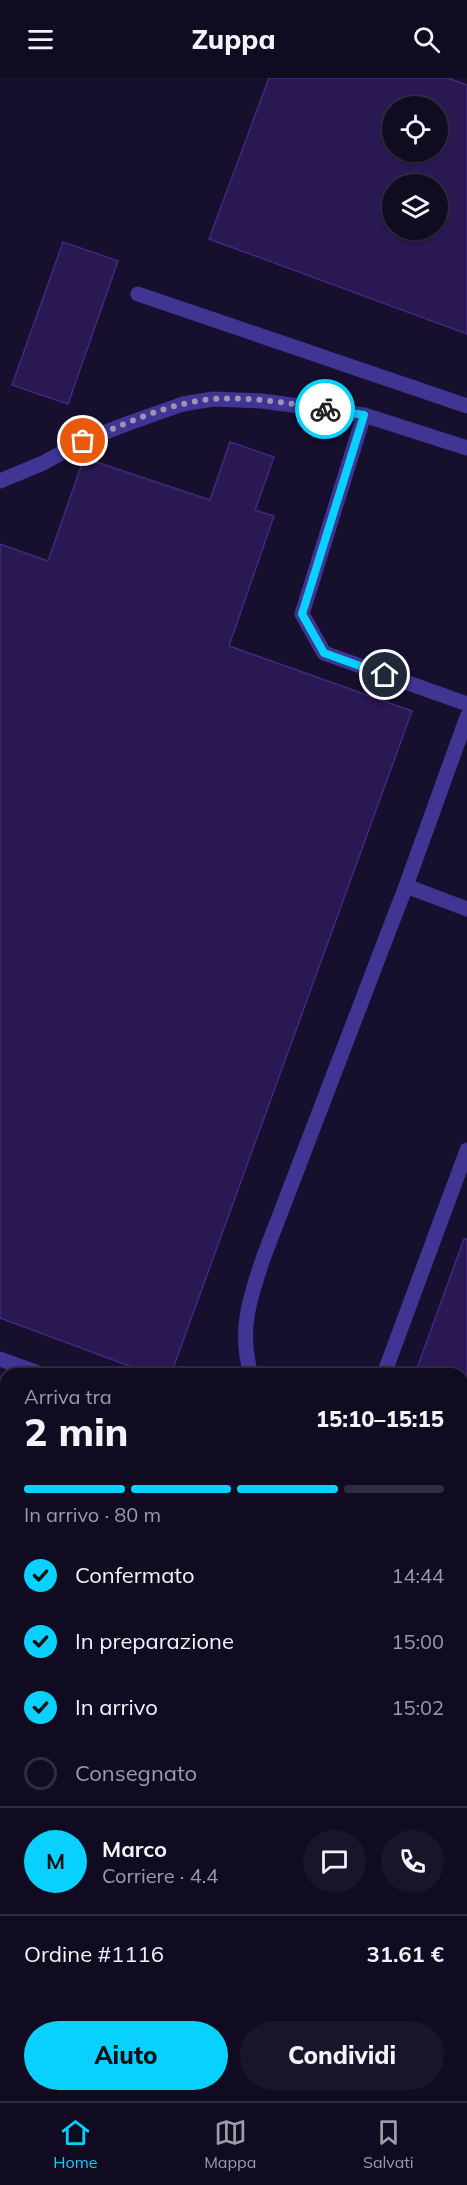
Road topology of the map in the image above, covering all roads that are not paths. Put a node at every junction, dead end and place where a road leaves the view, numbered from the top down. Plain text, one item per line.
1 (138, 294) dead end
2 (467, 406) edge
3 (364, 415) junction
4 (467, 448) edge
5 (0, 481) edge
6 (467, 704) edge
7 (467, 717) edge
8 (406, 886) junction
9 (467, 909) edge
10 (467, 1150) edge
11 (0, 1359) edge
12 (25, 1368) edge
13 (249, 1368) edge
14 (386, 1368) edge

1 - 2 street
3 - 4 street
3 - 5 street
3 - 6 street
7 - 8 street
8 - 9 street
8 - 13 street
10 - 14 street
11 - 12 street

